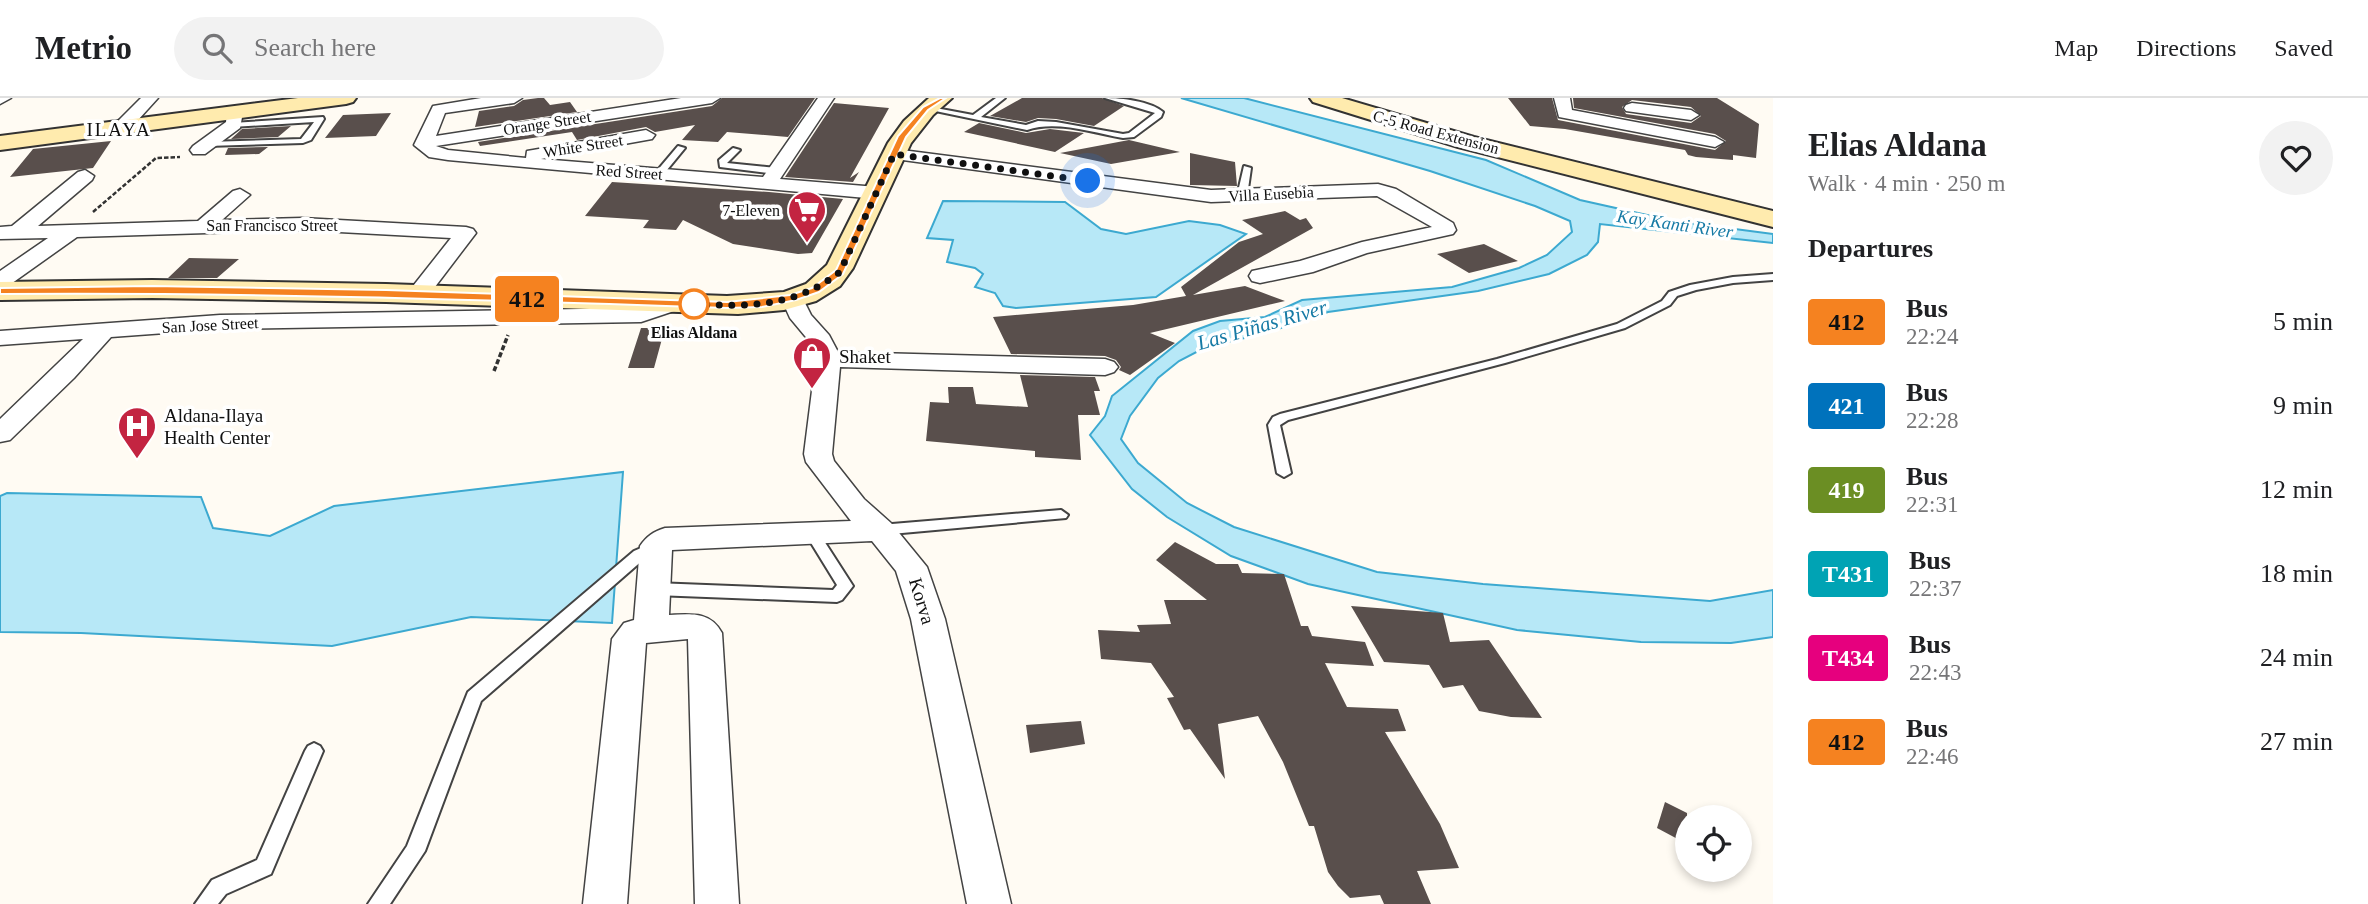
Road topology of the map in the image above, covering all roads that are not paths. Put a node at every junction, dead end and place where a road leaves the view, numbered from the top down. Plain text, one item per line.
1 (150, 98) edge
2 (346, 98) edge
3 (514, 98) edge
4 (712, 98) edge
5 (826, 98) edge
6 (1001, 98) edge
7 (1109, 98) edge
8 (1320, 98) edge
9 (1343, 98) edge
10 (1368, 98) edge
11 (1562, 99) edge
12 (934, 103) edge
13 (1691, 115) dead end
14 (974, 118) junction
15 (234, 119) junction
16 (122, 127) junction
17 (646, 135) dead end
18 (1715, 142) dead end
19 (0, 143) edge
20 (424, 143) junction
21 (203, 147) joint
22 (681, 148) dead end
23 (736, 150) dead end
24 (894, 154) junction
25 (1558, 158) junction
26 (523, 162) junction
27 (1247, 168) dead end
28 (659, 174) junction
29 (85, 176) dead end
30 (772, 177) junction
31 (877, 192) junction
32 (240, 195) dead end
33 (1242, 197) junction
34 (1773, 205) edge
35 (1773, 219) edge
36 (205, 225) junction
37 (73, 230) junction
38 (9, 233) edge
39 (1260, 276) dead end
40 (1773, 277) edge
41 (0, 281) edge
42 (0, 291) edge
43 (792, 298) junction
44 (424, 303) junction
45 (672, 304) junction
46 (103, 332) junction
47 (0, 338) edge
48 (828, 359) junction
49 (1105, 367) dead end
50 (0, 434) edge
51 (1284, 473) dead end
52 (1061, 515) dead end
53 (880, 530) junction
54 (813, 533) junction
55 (656, 546) junction
56 (655, 589) junction
57 (650, 629) junction
58 (314, 751) dead end
59 (205, 904) edge
60 (378, 904) edge
61 (606, 904) edge
62 (717, 904) edge
63 (989, 904) edge

1 - 16 street
2 - 15 main road
3 - 20 street
4 - 20 street, Orange Street
5 - 30 street
6 - 14 lane
7 - 14 lane
8 - 25 main road, C-5 Road Extension
9 - 25 main road, C-5 Road Extension
10 - 25 main road, C-5 Road Extension
11 - 13 street
11 - 18 street
12 - 14 lane
12 - 24 main road
15 - 16 main road
15 - 21 street
15 - 21 lane
16 - 19 main road
17 - 26 street, White Street
20 - 26 street, Red Street
22 - 28 lane
23 - 30 lane
24 - 31 main road
24 - 33 street, Villa Eusebia
25 - 34 main road, C-5 Road Extension
25 - 35 main road, C-5 Road Extension
26 - 28 street, Red Street
27 - 33 lane
28 - 30 street, Red Street
29 - 38 street
30 - 31 street, Red Street
31 - 43 main road
32 - 36 street
33 - 39 street, Villa Eusebia
36 - 37 street, San Francisco Street
36 - 44 street, San Francisco Street
37 - 38 street, San Francisco Street
37 - 41 street
40 - 51 lane
42 - 44 main road
43 - 45 main road
43 - 48 street
44 - 45 main road
44 - 45 street, San Jose Street
44 - 46 street, San Jose Street
46 - 47 street, San Jose Street
46 - 50 street
48 - 49 street
48 - 53 street, Korva
52 - 53 lane
53 - 54 street
53 - 63 street, Korva
54 - 55 street
54 - 56 lane
55 - 56 street
55 - 60 lane
56 - 57 street
57 - 61 street
57 - 62 street
58 - 59 lane

